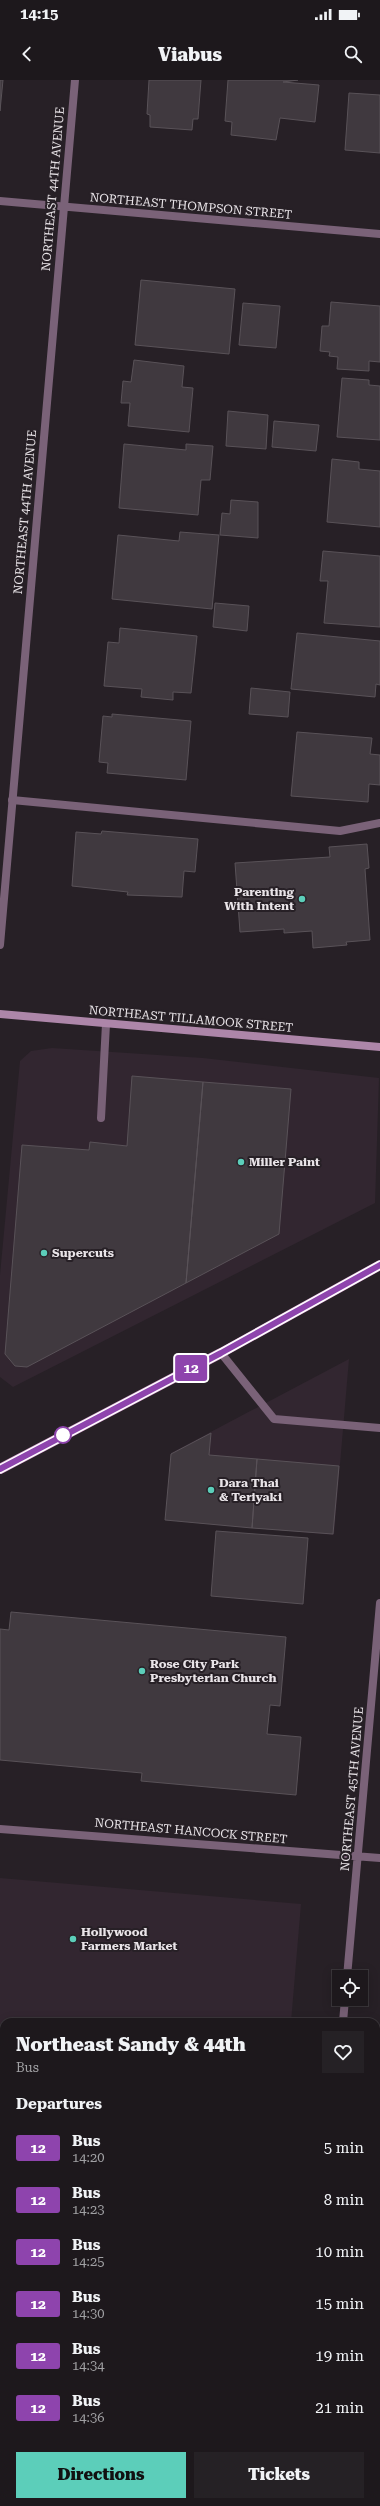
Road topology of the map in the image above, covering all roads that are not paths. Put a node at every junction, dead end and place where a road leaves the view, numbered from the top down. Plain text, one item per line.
1 (75, 80) edge
2 (0, 201) edge
3 (64, 206) junction
4 (380, 234) edge
5 (12, 800) junction
6 (380, 823) edge
7 (0, 945) edge
8 (0, 1014) edge
9 (106, 1024) junction
10 (380, 1047) edge
11 (101, 1118) dead end
12 (380, 1265) edge
13 (221, 1353) junction
14 (380, 1428) edge
15 (0, 1469) edge
16 (380, 1603) edge
17 (0, 1829) edge
18 (358, 1856) junction
19 (380, 1858) edge
20 (348, 1970) edge
21 (344, 2006) edge
22 (343, 2018) edge

1 - 3 street, NORTHEAST 44TH AVENUE
2 - 3 street, NORTHEAST THOMPSON STREET
3 - 4 street, NORTHEAST THOMPSON STREET
3 - 5 street, NORTHEAST 44TH AVENUE
5 - 6 street
5 - 7 street, NORTHEAST 44TH AVENUE
8 - 9 street, NORTHEAST TILLAMOOK STREET
9 - 10 street, NORTHEAST TILLAMOOK STREET
9 - 11 street
12 - 13 main road
13 - 14 street
13 - 15 main road
16 - 18 street, NORTHEAST 45TH AVENUE
17 - 18 street, NORTHEAST HANCOCK STREET
18 - 19 street, NORTHEAST HANCOCK STREET
18 - 20 street, NORTHEAST 45TH AVENUE
21 - 22 street

